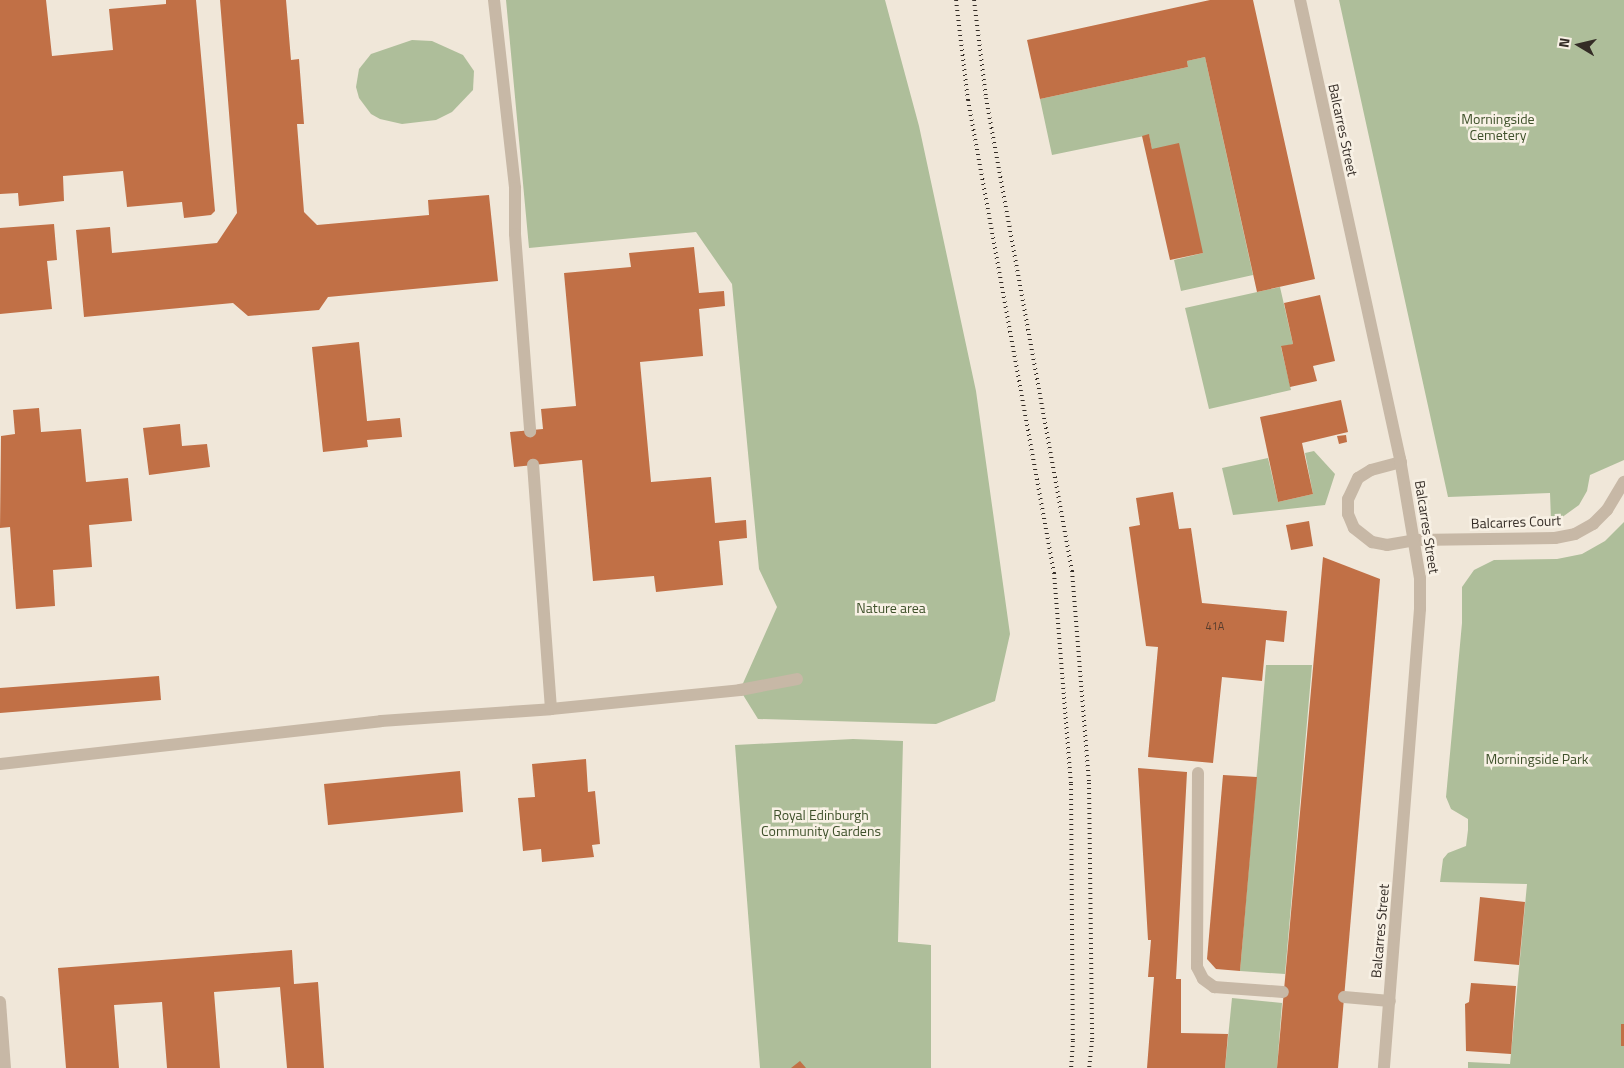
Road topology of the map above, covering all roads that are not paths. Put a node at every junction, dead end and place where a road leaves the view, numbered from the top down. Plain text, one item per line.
1 (494, 0) edge
2 (1300, 0) edge
3 (530, 430) dead end
4 (1401, 462) junction
5 (533, 465) dead end
6 (1624, 482) edge
7 (1414, 540) junction
8 (797, 679) dead end
9 (551, 709) junction
10 (0, 764) edge
11 (1198, 773) dead end
12 (1283, 992) dead end
13 (1344, 998) dead end
14 (1390, 1001) junction
15 (0, 1002) edge
16 (5, 1068) edge
17 (1384, 1068) edge

1 - 3 street
2 - 4 street, Balcarres Street
4 - 7 street, Balcarres Street
4 - 7 street, Balcarres Court
5 - 9 street
6 - 7 street, Balcarres Court
7 - 14 street, Balcarres Street
8 - 9 street
9 - 10 street
11 - 12 street
13 - 14 street
14 - 17 street, Balcarres Street
15 - 16 street

